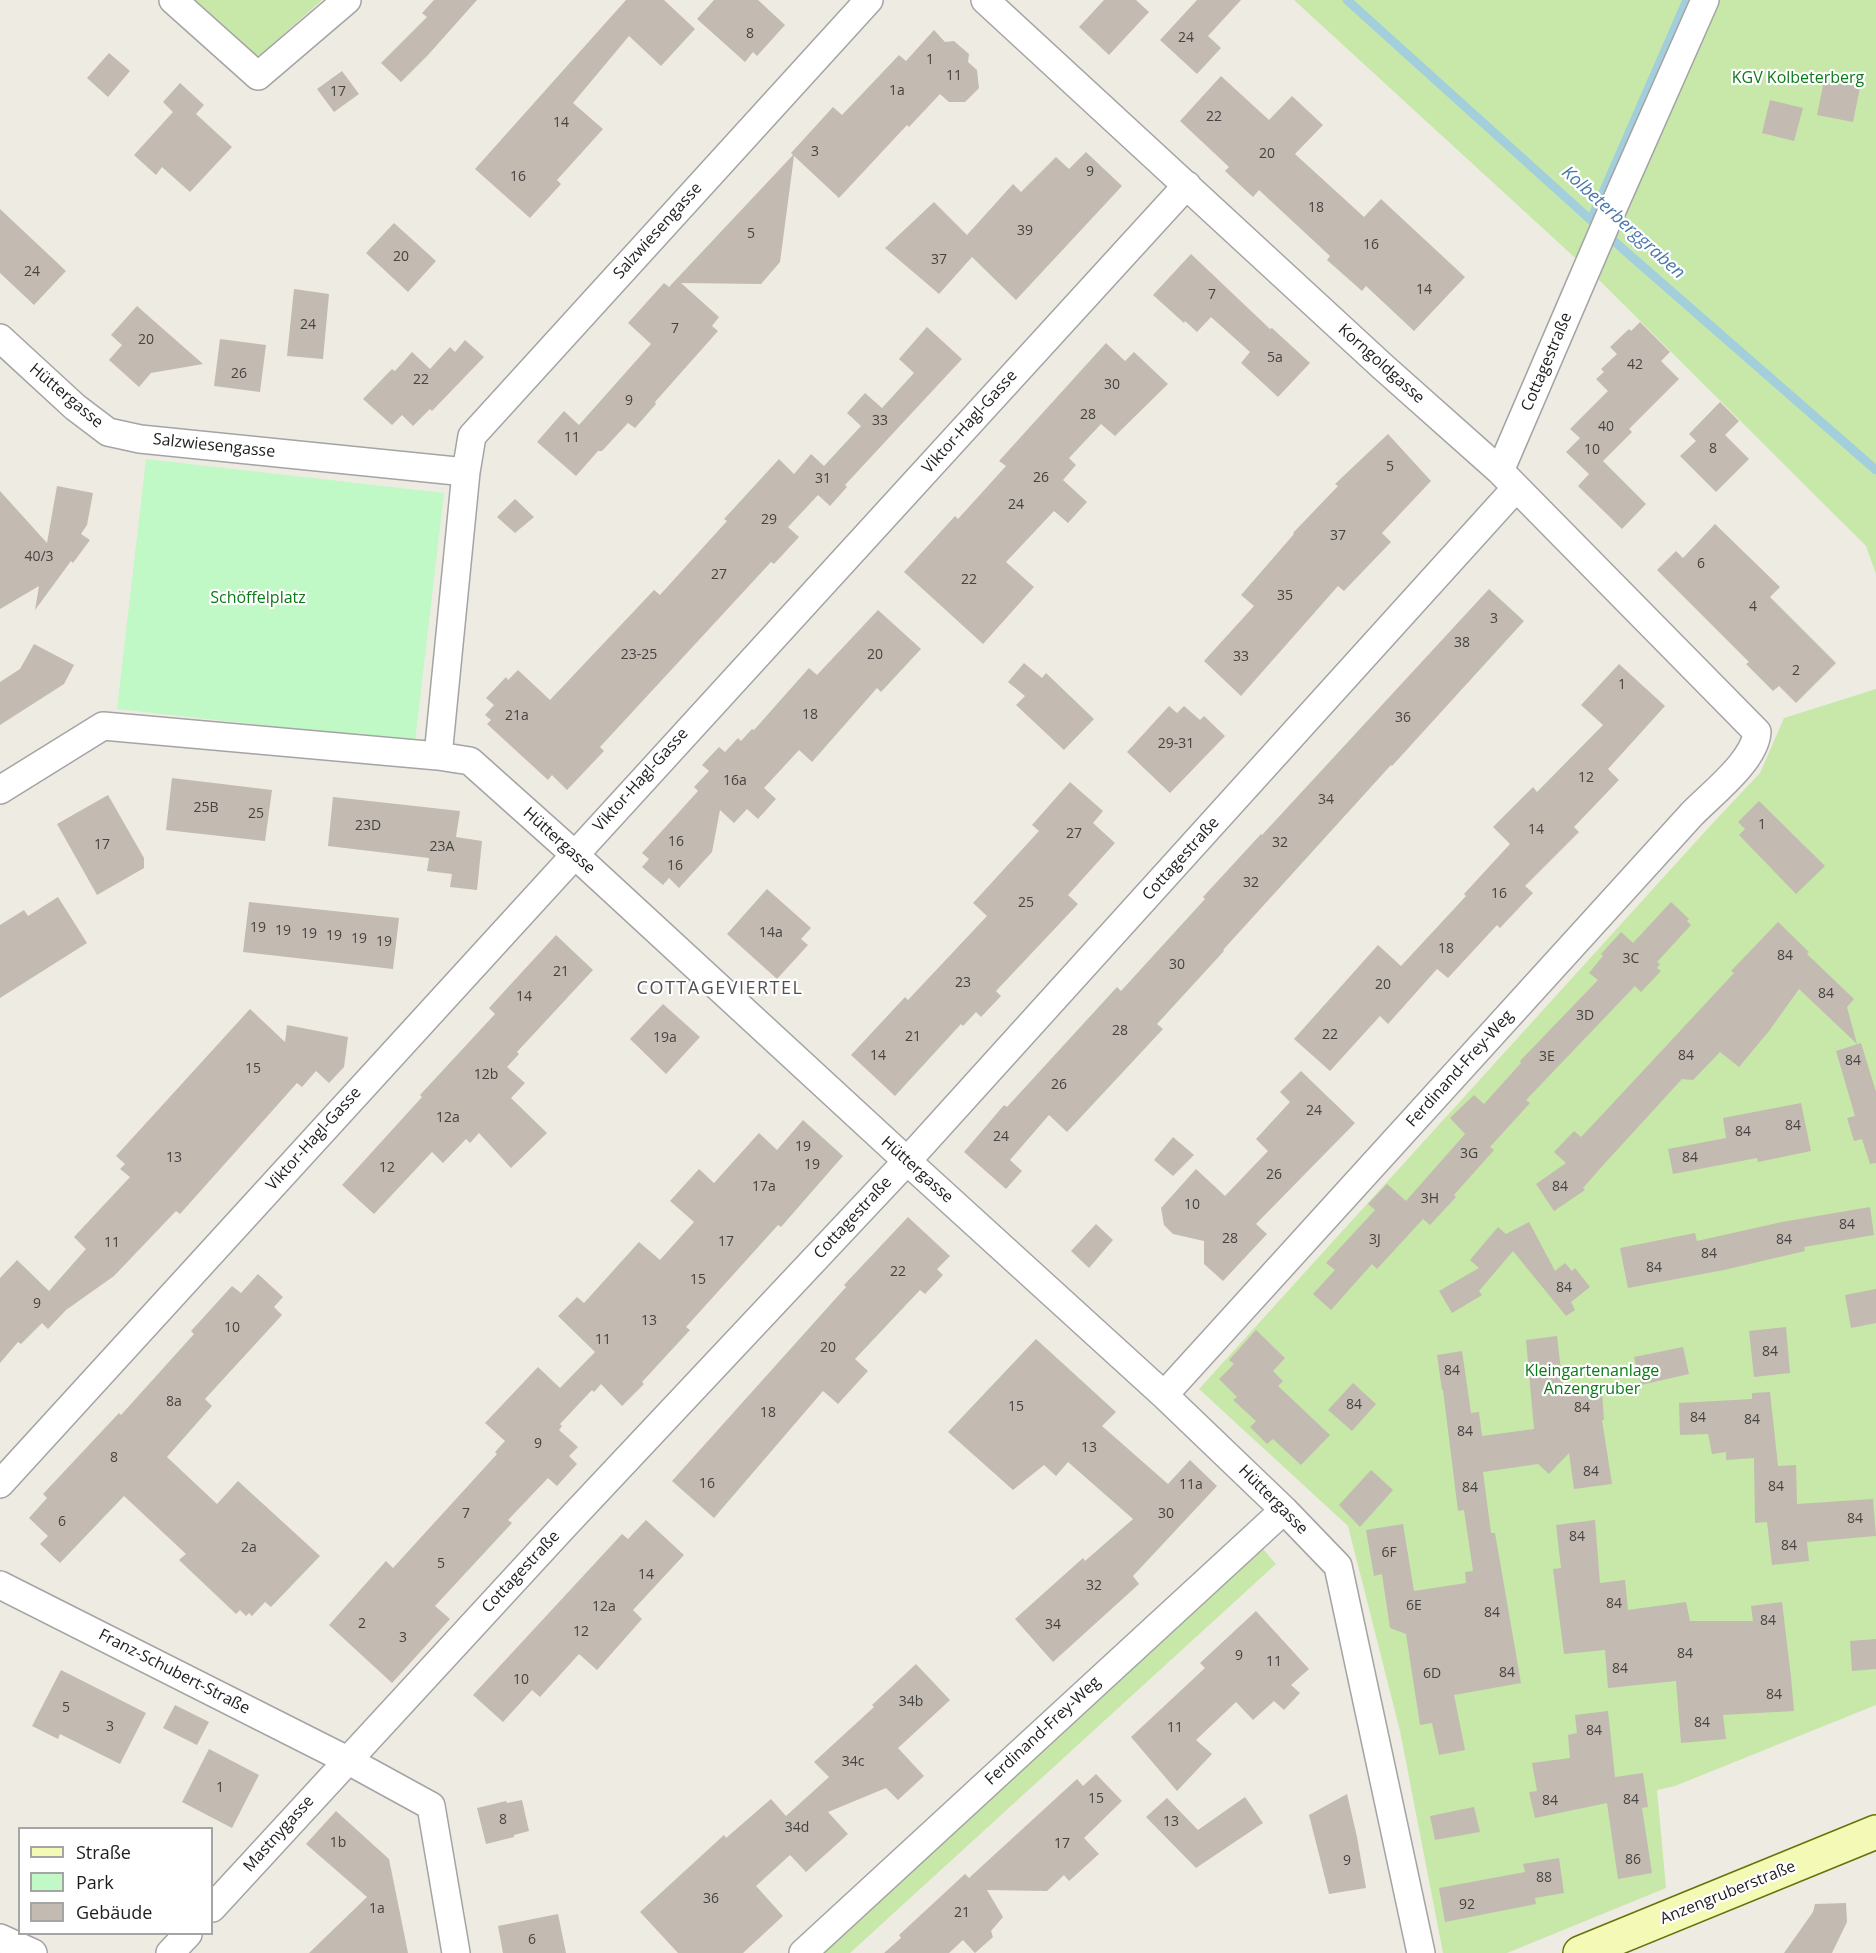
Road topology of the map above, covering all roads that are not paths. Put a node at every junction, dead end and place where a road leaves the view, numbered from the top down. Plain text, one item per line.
1 (173, 0) edge
2 (347, 0) edge
3 (869, 0) edge
4 (985, 0) edge
5 (1705, 0) edge
6 (1187, 184) junction
7 (0, 338) edge
8 (140, 439) joint
9 (466, 472) junction
10 (1508, 480) junction
11 (1756, 744) joint
12 (438, 756) junction
13 (0, 790) edge
14 (574, 854) junction
15 (907, 1161) junction
16 (1164, 1395) junction
17 (0, 1484) edge
18 (1284, 1510) junction
19 (0, 1585) edge
20 (348, 1760) junction
21 (1876, 1832) edge
22 (213, 1907) edge
23 (187, 1935) edge
24 (0, 1938) edge
25 (33, 1953) edge
26 (170, 1953) edge
27 (456, 1953) edge
28 (803, 1953) edge
29 (1421, 1953) edge
30 (1580, 1953) edge

1 - 2 street
3 - 9 street, Salzwiesengasse
4 - 6 street, Korngoldgasse
5 - 10 street, Cottagestraße
6 - 10 street, Korngoldgasse
6 - 14 street, Viktor-Hagl-Gasse
7 - 8 street, Hüttergasse
8 - 9 street, Salzwiesengasse
9 - 12 street, Salzwiesengasse
10 - 11 street, Korngoldgasse
10 - 15 street, Cottagestraße
11 - 16 street, Ferdinand-Frey-Weg
12 - 13 street, Hüttergasse
12 - 14 street, Hüttergasse
14 - 15 street, Hüttergasse
14 - 17 street, Viktor-Hagl-Gasse
15 - 16 street, Hüttergasse
15 - 20 street, Cottagestraße
16 - 18 street, Hüttergasse
18 - 28 street, Ferdinand-Frey-Weg
18 - 29 street, Hüttergasse
19 - 20 street, Franz-Schubert-Straße
20 - 22 street, Mastnygasse
20 - 27 street
21 - 30 street, Anzengruberstraße
23 - 26 street
24 - 25 street

